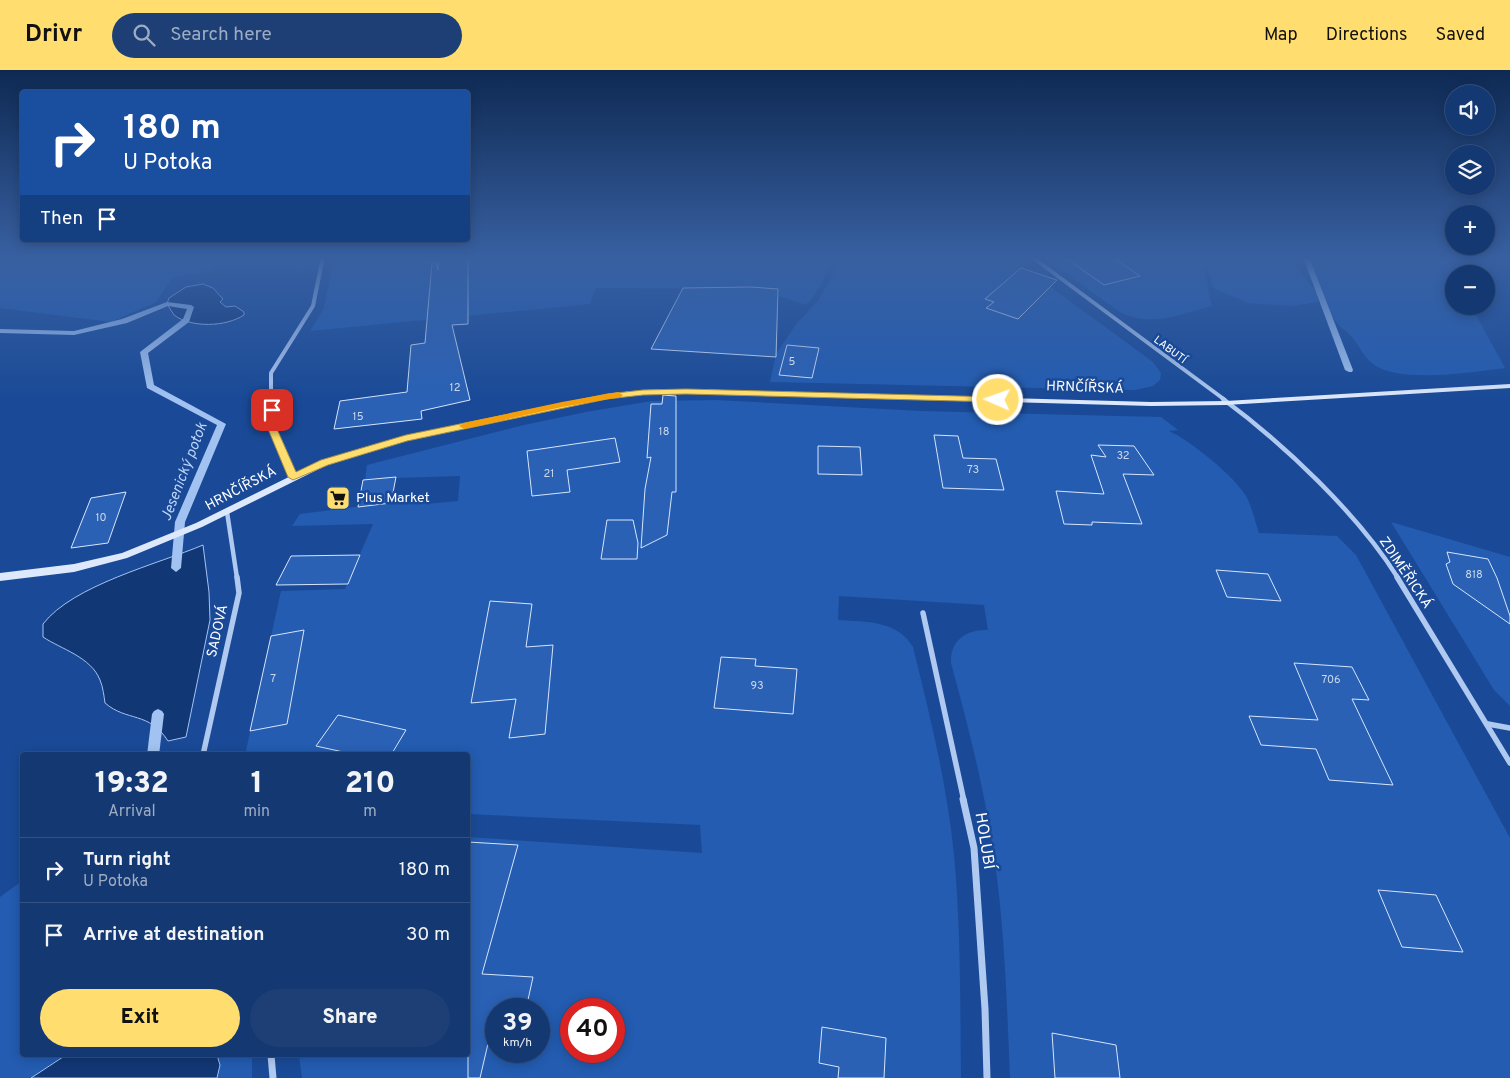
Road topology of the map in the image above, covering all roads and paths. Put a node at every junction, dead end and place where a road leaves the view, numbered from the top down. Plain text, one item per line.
1 (313, 304) edge
2 (1094, 304) edge
3 (1510, 386) edge
4 (1226, 403) junction
5 (293, 477) junction
6 (227, 512) junction
7 (0, 577) edge
8 (923, 613) dead end
9 (1488, 724) junction
10 (1510, 728) edge
11 (204, 752) edge
12 (1510, 763) edge
13 (271, 1057) edge
14 (273, 1078) edge
15 (987, 1078) edge

1 - 5 street
2 - 4 street, LABUTÍ
3 - 4 street, HRNČÍŘSKÁ
4 - 5 street, HRNČÍŘSKÁ
4 - 9 street, ZDIMĚŘICKÁ
5 - 6 street, HRNČÍŘSKÁ
6 - 7 street, HRNČÍŘSKÁ
6 - 11 street, SADOVÁ
8 - 15 street, HOLUBÍ
9 - 10 street
9 - 12 street, ZDIMĚŘICKÁ
13 - 14 street

